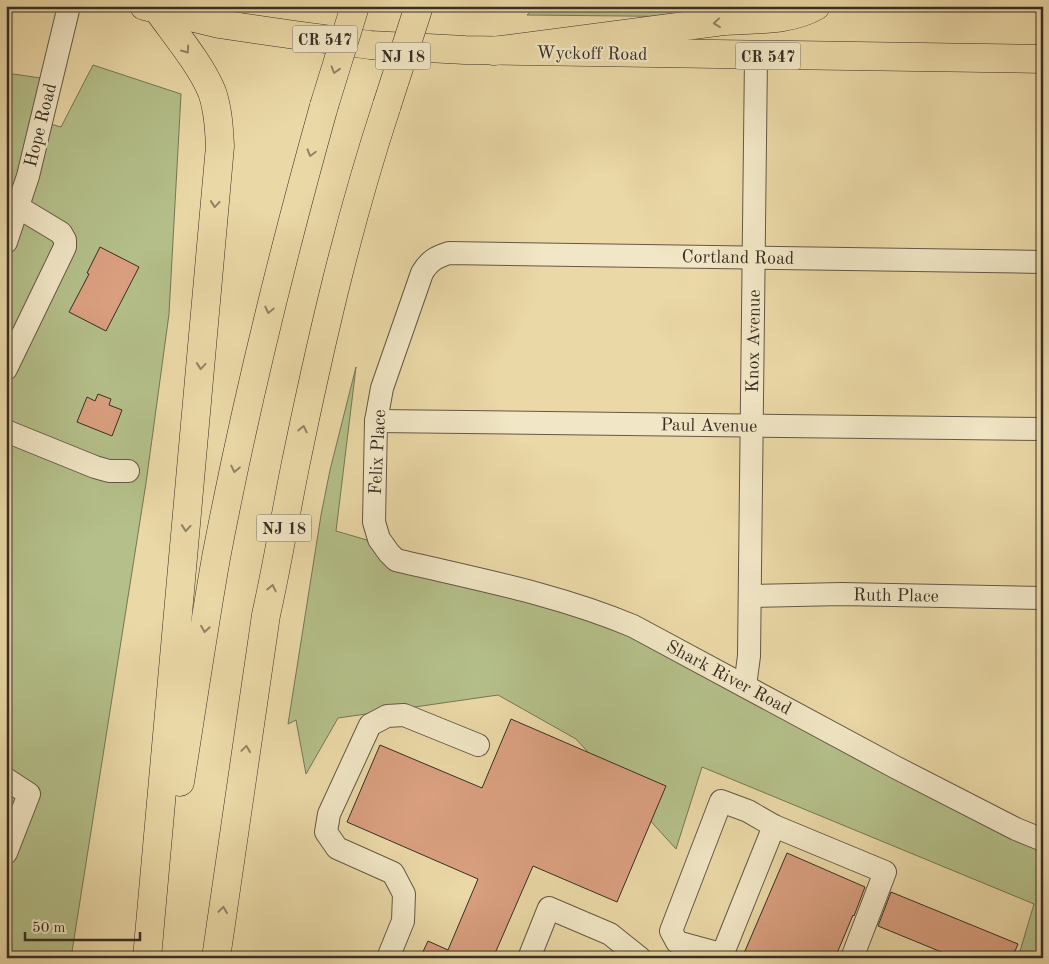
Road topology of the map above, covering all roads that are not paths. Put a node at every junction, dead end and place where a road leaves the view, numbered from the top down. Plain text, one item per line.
1 (69, 6) edge
2 (355, 6) edge
3 (419, 6) edge
4 (816, 6) edge
5 (151, 8) edge
6 (494, 51) junction
7 (756, 56) junction
8 (1043, 59) edge
9 (18, 207) junction
10 (6, 242) edge
11 (754, 257) junction
12 (434, 258) joint
13 (1043, 262) edge
14 (6, 369) edge
15 (376, 421) junction
16 (752, 426) junction
17 (1043, 430) edge
18 (6, 431) edge
19 (128, 471) dead end
20 (396, 560) joint
21 (750, 596) junction
22 (1043, 598) edge
23 (745, 686) junction
24 (478, 744) dead end
25 (6, 779) edge
26 (774, 826) junction
27 (1043, 840) edge
28 (6, 853) edge
29 (721, 956) edge
30 (149, 958) edge
31 (216, 958) edge
32 (388, 958) edge
33 (529, 958) edge
34 (640, 958) edge
35 (852, 958) edge

1 - 9 street, Hope Road
2 -> 30 main road, bridge
31 -> 3 main road, NJ 18, bridge
4 -> 6 main road
5 - 6 main road, Wyckoff Road / CR 547
5 -> 30 main road
6 - 7 main road, Wyckoff Road / CR 547
7 - 8 main road, Wyckoff Road / CR 547
7 - 11 street, Knox Avenue
9 - 10 street, Hope Road
9 - 14 street
11 - 12 street, Cortland Road
11 - 13 street, Cortland Road
11 - 16 street, Knox Avenue
12 - 15 street, Felix Place
15 - 16 street, Paul Avenue
15 - 20 street, Felix Place
16 - 17 street, Paul Avenue
16 - 21 street, Knox Avenue
18 - 19 street
20 - 23 street, Shark River Road
21 - 22 street, Ruth Place
21 - 23 street, Knox Avenue
23 - 27 street, Shark River Road
24 - 32 street
25 - 28 street
26 - 29 street
26 - 29 street
26 - 35 street
33 - 34 street

